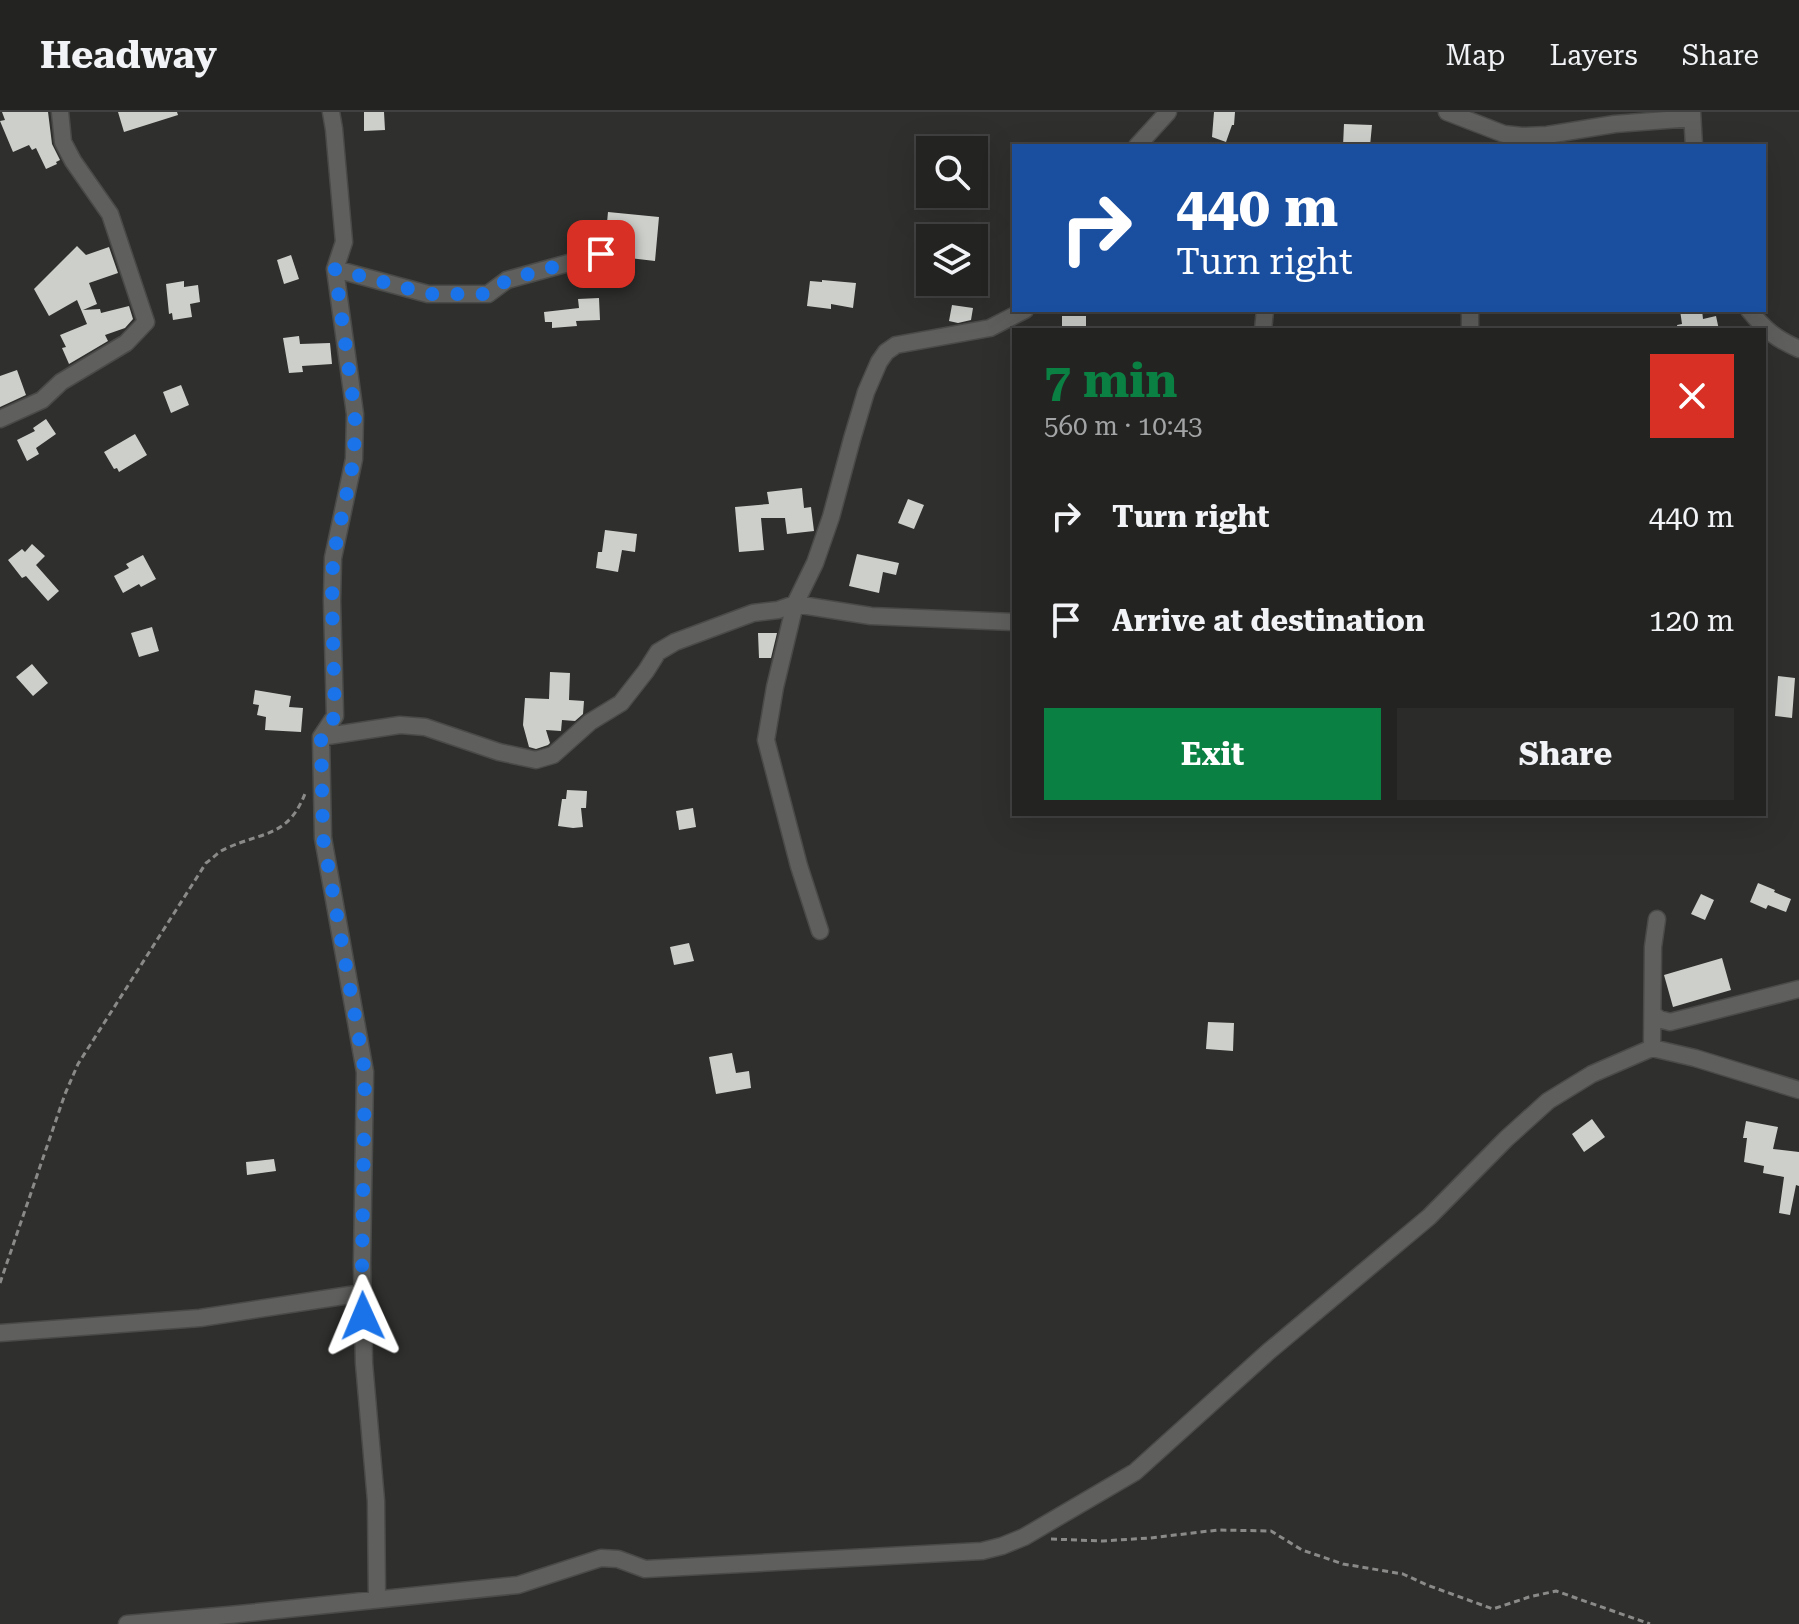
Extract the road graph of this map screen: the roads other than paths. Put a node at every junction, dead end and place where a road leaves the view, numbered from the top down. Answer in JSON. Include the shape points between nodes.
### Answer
{"nodes":[{"id":1,"x":60,"y":112,"type":"edge"},
{"id":2,"x":331,"y":112,"type":"edge"},
{"id":3,"x":1168,"y":112,"type":"edge"},
{"id":4,"x":1447,"y":112,"type":"edge"},
{"id":5,"x":1692,"y":115,"type":"edge"},
{"id":6,"x":1503,"y":140,"type":"edge"},
{"id":7,"x":1139,"y":144,"type":"edge"},
{"id":8,"x":1694,"y":144,"type":"edge"},
{"id":9,"x":601,"y":254,"type":"dead end"},
{"id":10,"x":335,"y":269,"type":"junction"},
{"id":11,"x":1021,"y":312,"type":"edge"},
{"id":12,"x":1751,"y":312,"type":"edge"},
{"id":13,"x":1762,"y":328,"type":"edge"},
{"id":14,"x":1770,"y":343,"type":"edge"},
{"id":15,"x":1799,"y":349,"type":"edge"},
{"id":16,"x":0,"y":419,"type":"edge"},
{"id":17,"x":795,"y":604,"type":"junction"},
{"id":18,"x":1012,"y":622,"type":"edge"},
{"id":19,"x":321,"y":737,"type":"junction"},
{"id":20,"x":1657,"y":919,"type":"dead end"},
{"id":21,"x":820,"y":931,"type":"dead end"},
{"id":22,"x":1799,"y":989,"type":"edge"},
{"id":23,"x":1653,"y":1014,"type":"junction"},
{"id":24,"x":1652,"y":1048,"type":"junction"},
{"id":25,"x":1799,"y":1090,"type":"edge"},
{"id":26,"x":363,"y":1293,"type":"junction"},
{"id":27,"x":0,"y":1333,"type":"edge"},
{"id":28,"x":377,"y":1599,"type":"junction"},
{"id":29,"x":127,"y":1624,"type":"edge"}],
"edges":[{"from":1,"to":16,"type":"street","via":[[63,142],[110,214],[146,322],[126,343],[61,382],[42,400]]},
{"from":2,"to":10,"type":"street","via":[[344,242]]},
{"from":3,"to":7,"type":"street"},
{"from":4,"to":6,"type":"street"},
{"from":5,"to":6,"type":"street"},
{"from":5,"to":8,"type":"street"},
{"from":9,"to":10,"type":"street","via":[[507,280],[488,294],[428,294]]},
{"from":10,"to":19,"type":"street","via":[[355,414],[354,459],[333,558],[335,716]]},
{"from":11,"to":17,"type":"street","via":[[990,328],[896,345],[886,352],[866,392],[831,517]]},
{"from":12,"to":13,"type":"street"},
{"from":14,"to":15,"type":"street"},
{"from":17,"to":18,"type":"street","via":[[871,616]]},
{"from":17,"to":19,"type":"street","via":[[753,613],[658,652],[621,703],[553,755],[536,760],[425,727],[400,725]]},
{"from":17,"to":21,"type":"street","via":[[766,740]]},
{"from":19,"to":26,"type":"street","via":[[323,838],[365,1072]]},
{"from":20,"to":23,"type":"street"},
{"from":22,"to":23,"type":"street","via":[[1670,1022]]},
{"from":23,"to":24,"type":"street"},
{"from":24,"to":25,"type":"street"},
{"from":24,"to":28,"type":"street","via":[[1592,1074],[1548,1101],[1429,1217],[1135,1472],[1024,1537],[982,1551],[645,1569],[601,1558],[518,1585]]},
{"from":26,"to":27,"type":"street","via":[[200,1318]]},
{"from":26,"to":28,"type":"street"},
{"from":28,"to":29,"type":"street"}]}
